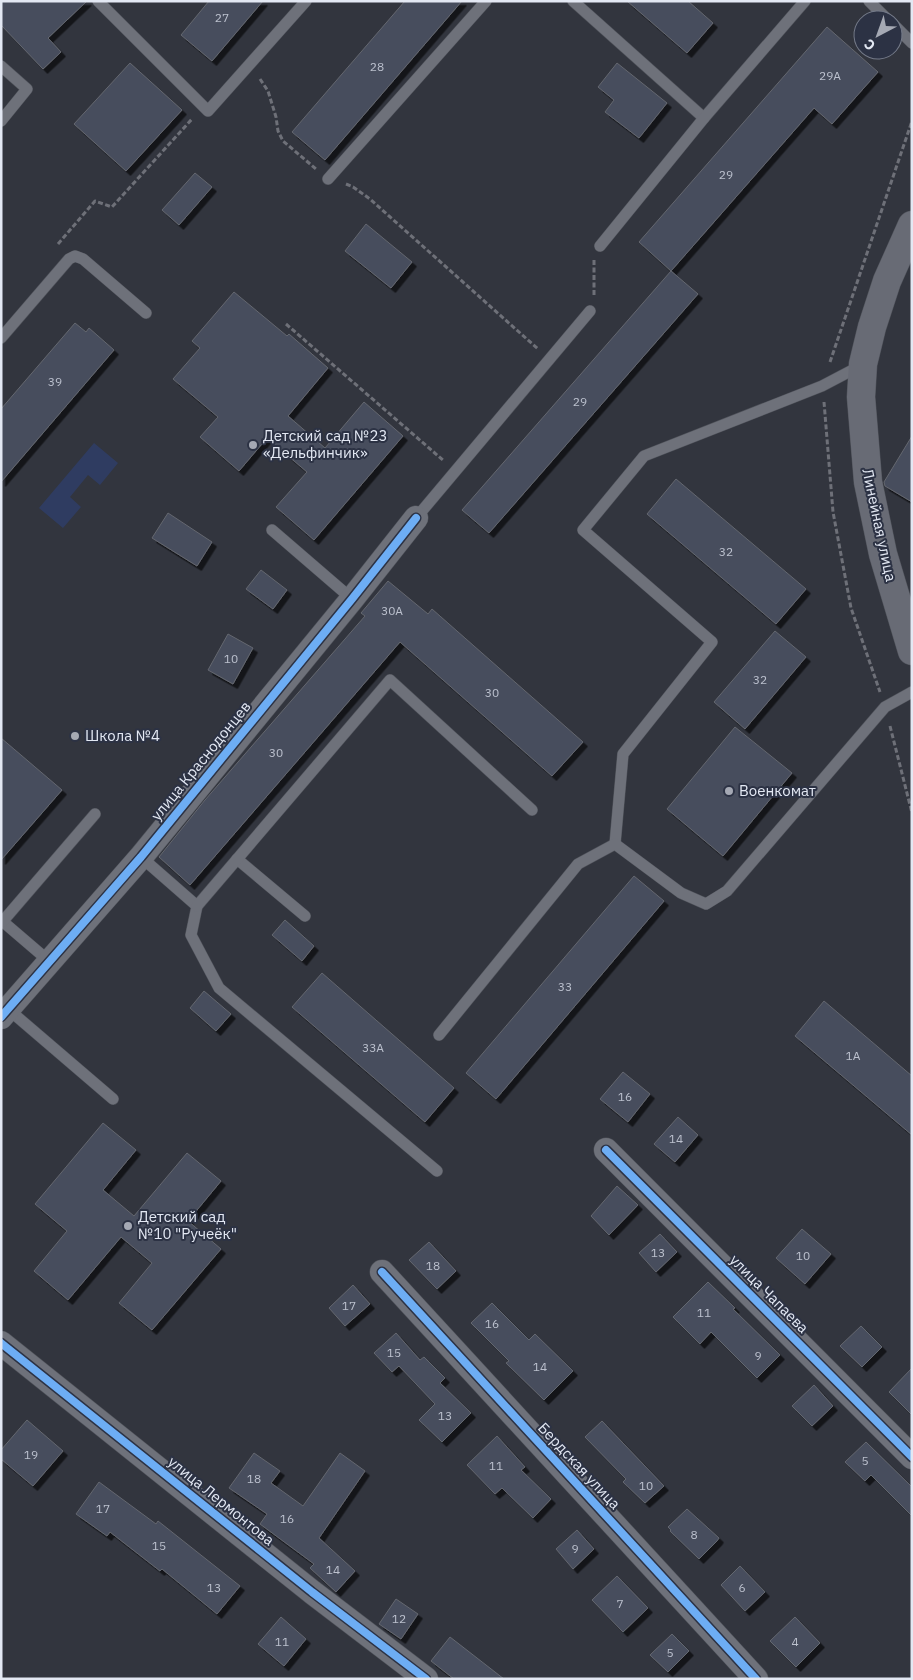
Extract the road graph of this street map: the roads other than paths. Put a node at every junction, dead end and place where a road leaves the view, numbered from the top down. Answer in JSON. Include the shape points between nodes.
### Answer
{"nodes":[{"id":1,"x":98,"y":1,"type":"edge"},
{"id":2,"x":306,"y":1,"type":"edge"},
{"id":3,"x":486,"y":1,"type":"edge"},
{"id":4,"x":573,"y":1,"type":"edge"},
{"id":5,"x":805,"y":1,"type":"edge"},
{"id":6,"x":903,"y":34,"type":"edge"},
{"id":7,"x":912,"y":43,"type":"edge"},
{"id":8,"x":1,"y":66,"type":"edge"},
{"id":9,"x":704,"y":118,"type":"junction"},
{"id":10,"x":1,"y":121,"type":"edge"},
{"id":11,"x":328,"y":178,"type":"road end"},
{"id":12,"x":912,"y":225,"type":"edge"},
{"id":13,"x":600,"y":246,"type":"road end"},
{"id":14,"x":590,"y":311,"type":"road end"},
{"id":15,"x":146,"y":313,"type":"dead end"},
{"id":16,"x":1,"y":338,"type":"edge"},
{"id":17,"x":863,"y":364,"type":"junction"},
{"id":18,"x":416,"y":518,"type":"joint"},
{"id":19,"x":272,"y":530,"type":"dead end"},
{"id":20,"x":352,"y":599,"type":"junction"},
{"id":21,"x":912,"y":651,"type":"edge"},
{"id":22,"x":912,"y":692,"type":"edge"},
{"id":23,"x":532,"y":810,"type":"dead end"},
{"id":24,"x":95,"y":814,"type":"dead end"},
{"id":25,"x":615,"y":844,"type":"junction"},
{"id":26,"x":141,"y":857,"type":"junction"},
{"id":27,"x":237,"y":859,"type":"junction"},
{"id":28,"x":197,"y":906,"type":"junction"},
{"id":29,"x":305,"y":916,"type":"dead end"},
{"id":30,"x":2,"y":921,"type":"edge"},
{"id":31,"x":50,"y":962,"type":"junction"},
{"id":32,"x":4,"y":1013,"type":"edge"},
{"id":33,"x":438,"y":1035,"type":"dead end"},
{"id":34,"x":113,"y":1099,"type":"dead end"},
{"id":35,"x":606,"y":1150,"type":"dead end"},
{"id":36,"x":437,"y":1171,"type":"dead end"},
{"id":37,"x":382,"y":1272,"type":"dead end"},
{"id":38,"x":1,"y":1343,"type":"edge"},
{"id":39,"x":912,"y":1457,"type":"edge"},
{"id":40,"x":426,"y":1679,"type":"edge"},
{"id":41,"x":756,"y":1679,"type":"edge"}],
"edges":[{"from":1,"to":2,"type":"lane","via":[[208,111]]},
{"from":3,"to":11,"type":"lane"},
{"from":4,"to":9,"type":"lane"},
{"from":5,"to":9,"type":"lane"},
{"from":6,"to":7,"type":"lane"},
{"from":8,"to":10,"type":"lane","via":[[27,89]]},
{"from":9,"to":13,"type":"lane"},
{"from":12,"to":17,"type":"main road","name":"Линейная улица","via":[[887,281]]},
{"from":14,"to":18,"type":"lane"},
{"from":15,"to":16,"type":"lane","via":[[75,256]]},
{"from":17,"to":21,"type":"main road","name":"Линейная улица","via":[[861,397],[868,482],[883,554],[898,590]]},
{"from":17,"to":25,"type":"lane","via":[[822,386],[644,456],[583,530],[712,642],[623,754]]},
{"from":18,"to":20,"type":"street","name":"улица Краснодонцев"},
{"from":19,"to":20,"type":"lane"},
{"from":20,"to":26,"type":"street","name":"улица Краснодонцев"},
{"from":22,"to":25,"type":"lane","via":[[885,707],[727,891],[706,904],[681,893]]},
{"from":23,"to":27,"type":"lane","via":[[390,680]]},
{"from":24,"to":30,"type":"lane"},
{"from":25,"to":33,"type":"lane","via":[[578,864]]},
{"from":26,"to":28,"type":"lane"},
{"from":26,"to":31,"type":"street","name":"улица Краснодонцев"},
{"from":27,"to":28,"type":"lane"},
{"from":27,"to":29,"type":"lane"},
{"from":28,"to":36,"type":"lane","via":[[191,935],[219,988]]},
{"from":30,"to":31,"type":"lane"},
{"from":31,"to":32,"type":"street","name":"улица Краснодонцев"},
{"from":32,"to":34,"type":"lane"},
{"from":35,"to":39,"type":"street","name":"улица Чапаева"},
{"from":37,"to":41,"type":"street","name":"Бердская улица"},
{"from":38,"to":40,"type":"street","name":"улица Лермонтова"}]}
